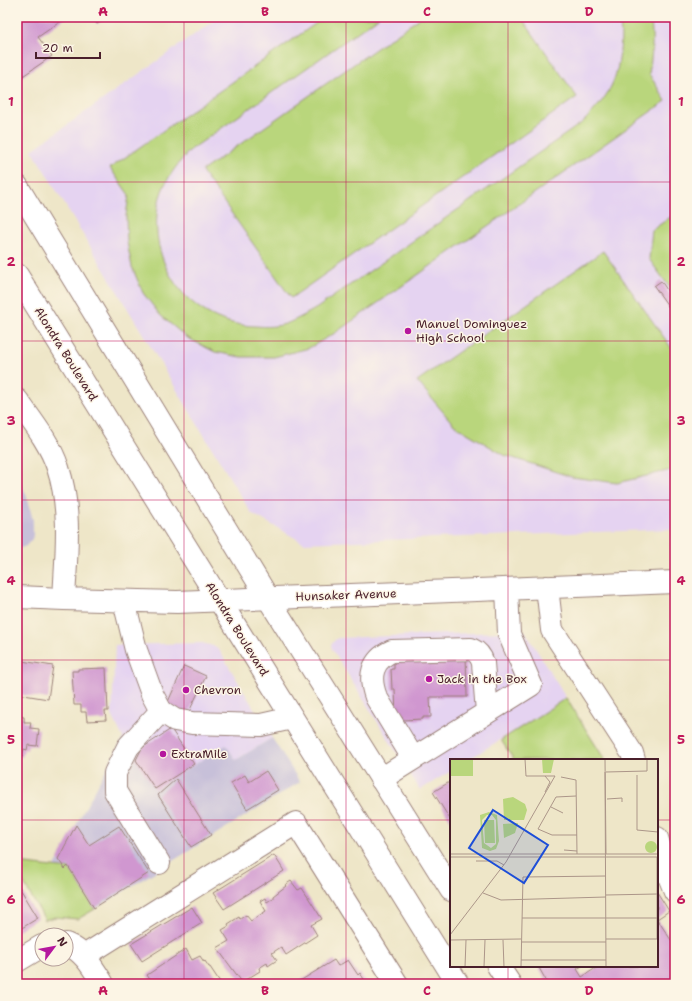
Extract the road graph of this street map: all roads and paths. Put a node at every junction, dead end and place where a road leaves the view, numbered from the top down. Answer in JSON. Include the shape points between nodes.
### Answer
{"nodes":[{"id":1,"x":17,"y":186,"type":"edge"},
{"id":2,"x":17,"y":275,"type":"edge"},
{"id":3,"x":17,"y":400,"type":"edge"},
{"id":4,"x":675,"y":582,"type":"edge"},
{"id":5,"x":547,"y":587,"type":"junction"},
{"id":6,"x":507,"y":589,"type":"junction"},
{"id":7,"x":17,"y":597,"type":"edge"},
{"id":8,"x":268,"y":598,"type":"junction"},
{"id":9,"x":64,"y":599,"type":"junction"},
{"id":10,"x":220,"y":600,"type":"junction"},
{"id":11,"x":124,"y":601,"type":"junction"},
{"id":12,"x":161,"y":711,"type":"junction"},
{"id":13,"x":487,"y":712,"type":"junction"},
{"id":14,"x":292,"y":718,"type":"junction"},
{"id":15,"x":413,"y":758,"type":"junction"},
{"id":16,"x":634,"y":759,"type":"edge"},
{"id":17,"x":381,"y":779,"type":"junction"},
{"id":18,"x":658,"y":843,"type":"edge"},
{"id":19,"x":159,"y":863,"type":"dead end"},
{"id":20,"x":450,"y":888,"type":"edge"},
{"id":21,"x":675,"y":891,"type":"edge"},
{"id":22,"x":74,"y":948,"type":"edge"},
{"id":23,"x":34,"y":951,"type":"edge"},
{"id":24,"x":84,"y":956,"type":"junction"},
{"id":25,"x":17,"y":961,"type":"edge"},
{"id":26,"x":450,"y":965,"type":"edge"},
{"id":27,"x":499,"y":967,"type":"edge"},
{"id":28,"x":103,"y":984,"type":"edge"},
{"id":29,"x":397,"y":984,"type":"edge"},
{"id":30,"x":510,"y":984,"type":"edge"}],
"edges":[{"from":1,"to":8,"type":"main road"},
{"from":2,"to":10,"type":"main road","name":"Alondra Boulevard"},
{"from":3,"to":9,"type":"main road","via":[[45,440],[58,467],[65,496],[67,527]]},
{"from":4,"to":5,"type":"main road","name":"Hunsaker Avenue"},
{"from":5,"to":6,"type":"main road","name":"Hunsaker Avenue"},
{"from":5,"to":16,"type":"main road","via":[[552,630]]},
{"from":6,"to":8,"type":"main road","name":"Hunsaker Avenue"},
{"from":6,"to":13,"type":"main road","via":[[509,634],[530,685]]},
{"from":7,"to":9,"type":"main road","name":"Hunsaker Avenue"},
{"from":8,"to":10,"type":"main road","name":"Hunsaker Avenue"},
{"from":8,"to":17,"type":"main road"},
{"from":9,"to":11,"type":"main road","name":"Hunsaker Avenue"},
{"from":10,"to":11,"type":"main road","name":"Hunsaker Avenue"},
{"from":10,"to":14,"type":"main road","name":"Alondra Boulevard"},
{"from":11,"to":12,"type":"main road","via":[[136,650]]},
{"from":12,"to":14,"type":"main road","via":[[175,720],[192,723],[262,725]]},
{"from":12,"to":19,"type":"main road","via":[[128,748],[115,773],[115,791]]},
{"from":13,"to":15,"type":"main road"},
{"from":13,"to":15,"type":"main road","via":[[483,663],[476,651],[392,651],[386,654],[376,663],[373,670],[373,690]]},
{"from":14,"to":26,"type":"main road","name":"Alondra Boulevard"},
{"from":15,"to":17,"type":"main road"},
{"from":17,"to":20,"type":"main road"},
{"from":18,"to":21,"type":"main road"},
{"from":22,"to":24,"type":"main road"},
{"from":23,"to":25,"type":"main road"},
{"from":24,"to":28,"type":"main road"},
{"from":24,"to":29,"type":"main road","via":[[296,823]]},
{"from":27,"to":30,"type":"main road"}]}
